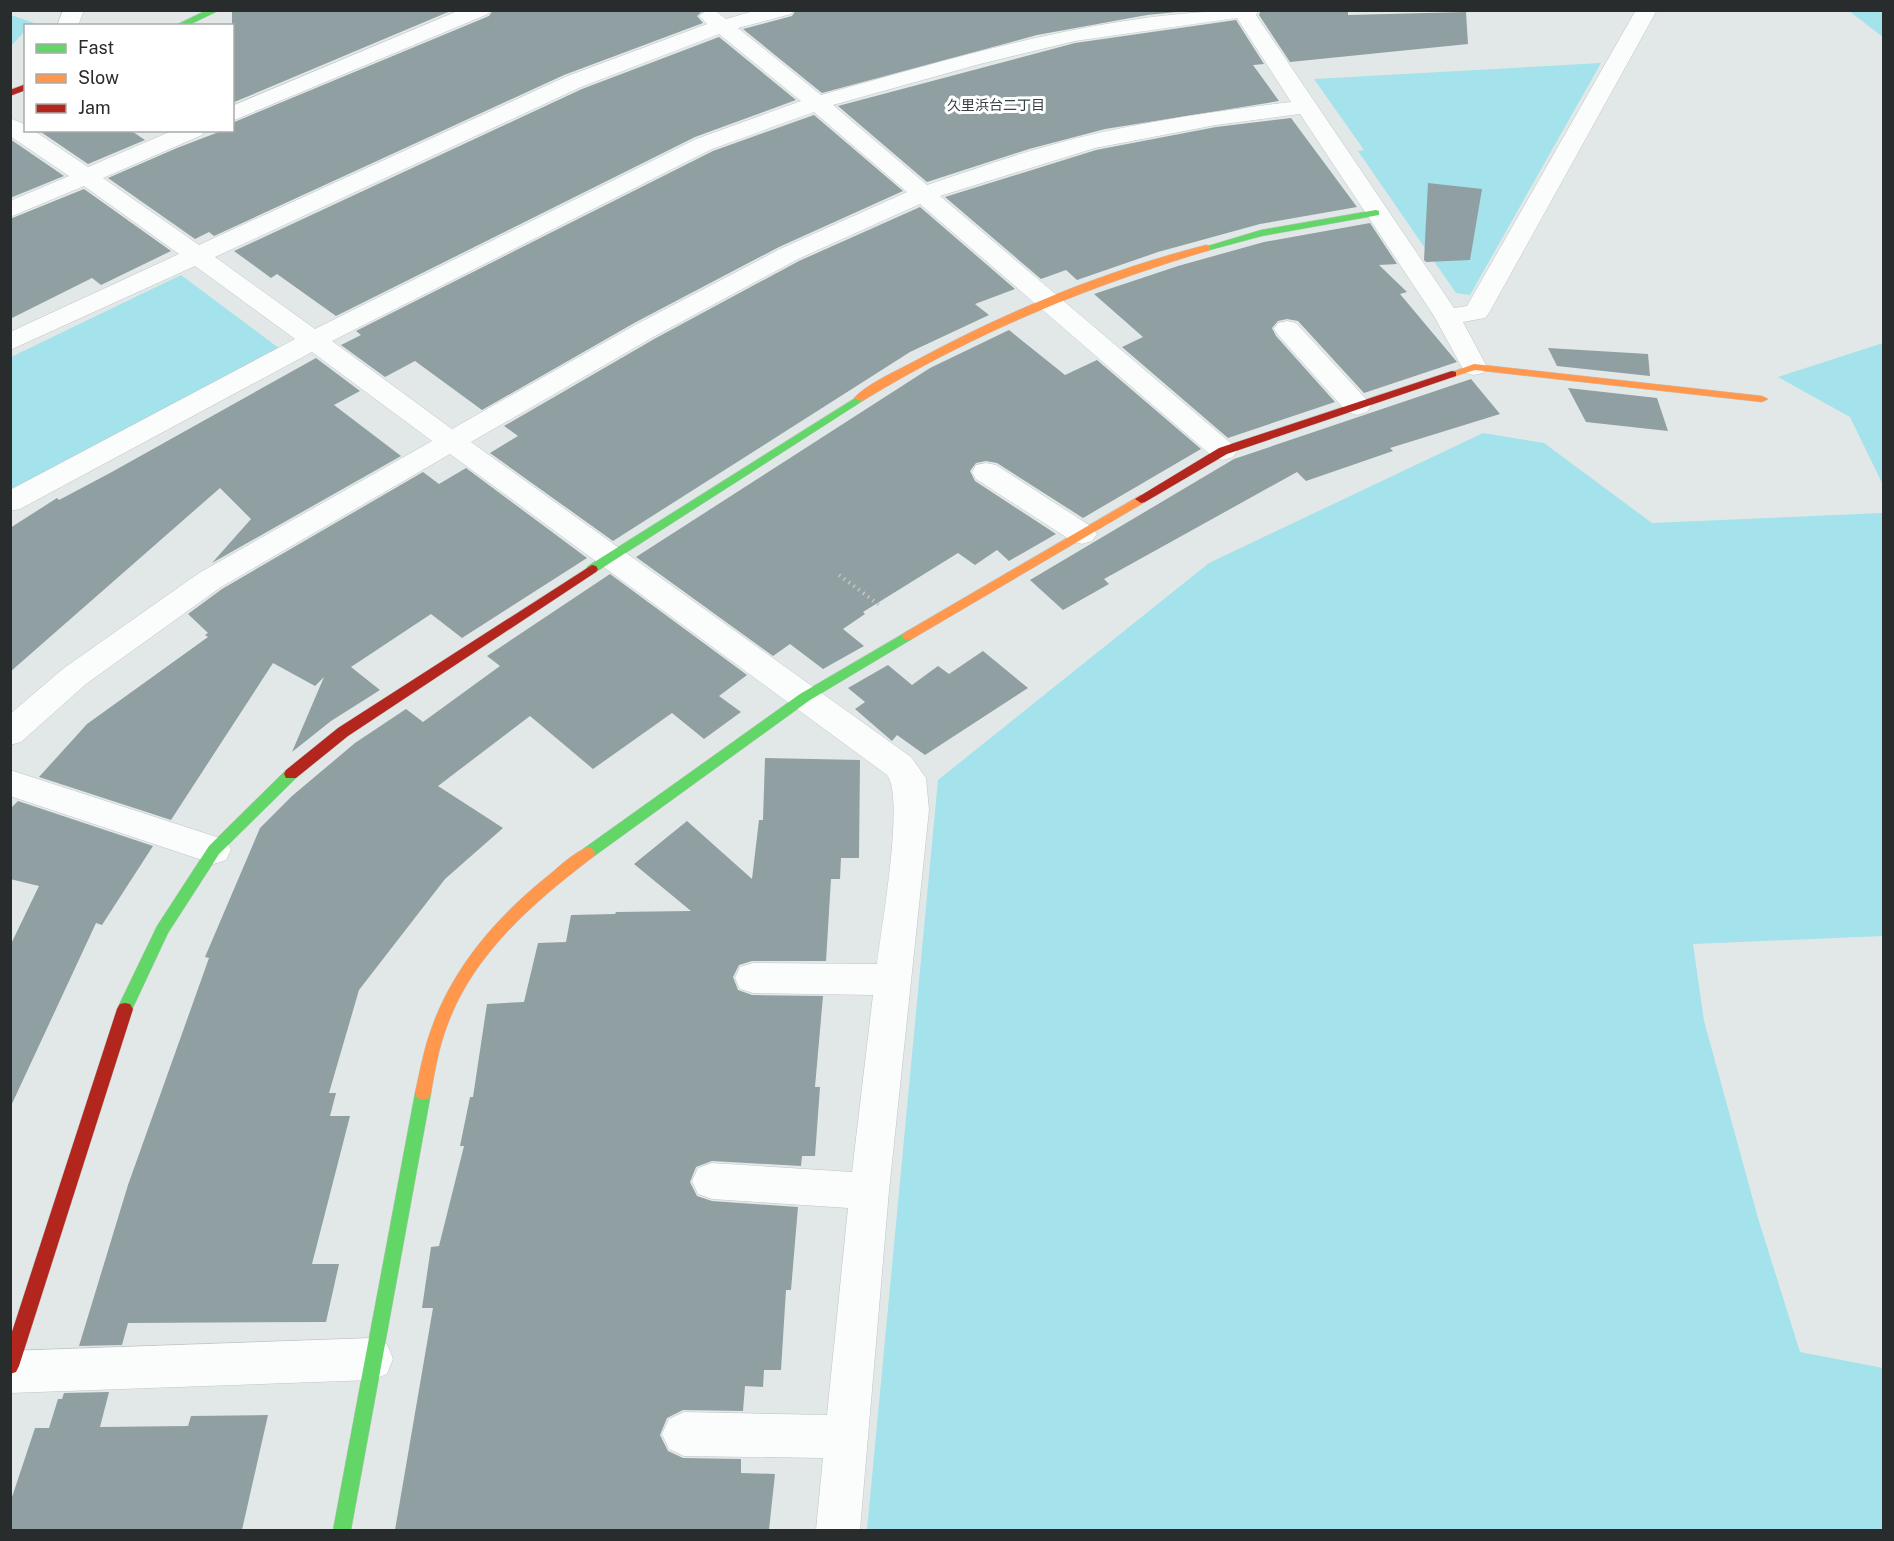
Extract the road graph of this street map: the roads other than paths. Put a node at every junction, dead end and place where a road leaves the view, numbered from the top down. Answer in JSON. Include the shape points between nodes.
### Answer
{"nodes":[{"id":1,"x":74,"y":10,"type":"edge"},
{"id":2,"x":216,"y":10,"type":"edge"},
{"id":3,"x":481,"y":10,"type":"edge"},
{"id":4,"x":704,"y":10,"type":"edge"},
{"id":5,"x":784,"y":10,"type":"edge"},
{"id":6,"x":1249,"y":10,"type":"edge"},
{"id":7,"x":1647,"y":10,"type":"edge"},
{"id":8,"x":1243,"y":11,"type":"edge"},
{"id":9,"x":68,"y":24,"type":"edge"},
{"id":10,"x":183,"y":24,"type":"edge"},
{"id":11,"x":723,"y":26,"type":"junction"},
{"id":12,"x":817,"y":103,"type":"junction"},
{"id":13,"x":1305,"y":107,"type":"junction"},
{"id":14,"x":234,"y":113,"type":"edge"},
{"id":15,"x":10,"y":125,"type":"edge"},
{"id":16,"x":189,"y":132,"type":"edge"},
{"id":17,"x":87,"y":176,"type":"junction"},
{"id":18,"x":923,"y":194,"type":"junction"},
{"id":19,"x":10,"y":210,"type":"edge"},
{"id":20,"x":1376,"y":213,"type":"junction"},
{"id":21,"x":198,"y":254,"type":"junction"},
{"id":22,"x":1047,"y":300,"type":"junction"},
{"id":23,"x":1447,"y":316,"type":"junction"},
{"id":24,"x":1287,"y":329,"type":"dead end"},
{"id":25,"x":312,"y":341,"type":"junction"},
{"id":26,"x":10,"y":342,"type":"edge"},
{"id":27,"x":1474,"y":367,"type":"junction"},
{"id":28,"x":1762,"y":399,"type":"dead end"},
{"id":29,"x":1357,"y":406,"type":"junction"},
{"id":30,"x":452,"y":442,"type":"junction"},
{"id":31,"x":1224,"y":451,"type":"junction"},
{"id":32,"x":986,"y":472,"type":"dead end"},
{"id":33,"x":10,"y":502,"type":"edge"},
{"id":34,"x":1082,"y":534,"type":"junction"},
{"id":35,"x":609,"y":558,"type":"junction"},
{"id":36,"x":806,"y":697,"type":"junction"},
{"id":37,"x":10,"y":733,"type":"edge"},
{"id":38,"x":10,"y":783,"type":"edge"},
{"id":39,"x":214,"y":850,"type":"junction"},
{"id":40,"x":753,"y":978,"type":"dead end"},
{"id":41,"x":894,"y":981,"type":"junction"},
{"id":42,"x":712,"y":1180,"type":"dead end"},
{"id":43,"x":869,"y":1191,"type":"junction"},
{"id":44,"x":372,"y":1359,"type":"junction"},
{"id":45,"x":10,"y":1366,"type":"edge"},
{"id":46,"x":10,"y":1372,"type":"edge"},
{"id":47,"x":684,"y":1434,"type":"dead end"},
{"id":48,"x":847,"y":1437,"type":"junction"},
{"id":49,"x":342,"y":1530,"type":"edge"},
{"id":50,"x":838,"y":1530,"type":"edge"}],
"edges":[{"from":1,"to":9,"type":"street"},
{"from":2,"to":10,"type":"street"},
{"from":3,"to":14,"type":"street"},
{"from":4,"to":11,"type":"street"},
{"from":5,"to":11,"type":"street"},
{"from":6,"to":8,"type":"street"},
{"from":7,"to":23,"type":"street","via":[[1476,313]]},
{"from":8,"to":12,"type":"street","via":[[1075,35],[920,72]]},
{"from":8,"to":13,"type":"street"},
{"from":11,"to":12,"type":"street"},
{"from":11,"to":21,"type":"street","via":[[573,82]]},
{"from":12,"to":18,"type":"street"},
{"from":12,"to":25,"type":"street","via":[[704,144],[655,167]]},
{"from":13,"to":18,"type":"street","via":[[1216,118],[1094,141]]},
{"from":13,"to":20,"type":"street"},
{"from":15,"to":17,"type":"street"},
{"from":16,"to":17,"type":"street"},
{"from":17,"to":19,"type":"street"},
{"from":17,"to":21,"type":"street"},
{"from":18,"to":22,"type":"street"},
{"from":18,"to":30,"type":"street","via":[[711,293]]},
{"from":20,"to":22,"type":"street","via":[[1261,233]]},
{"from":20,"to":23,"type":"street"},
{"from":21,"to":25,"type":"street"},
{"from":21,"to":26,"type":"street"},
{"from":22,"to":31,"type":"street"},
{"from":22,"to":35,"type":"street","via":[[920,360]]},
{"from":23,"to":27,"type":"street"},
{"from":24,"to":29,"type":"street"},
{"from":25,"to":30,"type":"street"},
{"from":25,"to":33,"type":"street"},
{"from":27,"to":28,"type":"street"},
{"from":27,"to":29,"type":"street"},
{"from":29,"to":31,"type":"street"},
{"from":30,"to":35,"type":"street"},
{"from":30,"to":37,"type":"street","via":[[210,580],[75,676]]},
{"from":31,"to":34,"type":"street"},
{"from":32,"to":34,"type":"street"},
{"from":34,"to":36,"type":"street"},
{"from":35,"to":36,"type":"street"},
{"from":35,"to":39,"type":"street","via":[[342,732],[278,785]]},
{"from":36,"to":41,"type":"street","via":[[899,766],[909,778],[912,810]]},
{"from":36,"to":44,"type":"street","via":[[580,859],[525,904],[465,973],[442,1018],[426,1078]]},
{"from":38,"to":39,"type":"street"},
{"from":39,"to":45,"type":"street","via":[[162,930],[125,1009]]},
{"from":40,"to":41,"type":"street"},
{"from":41,"to":43,"type":"street"},
{"from":42,"to":43,"type":"street"},
{"from":43,"to":48,"type":"street"},
{"from":44,"to":46,"type":"street"},
{"from":44,"to":49,"type":"street"},
{"from":47,"to":48,"type":"street"},
{"from":48,"to":50,"type":"street"}]}
